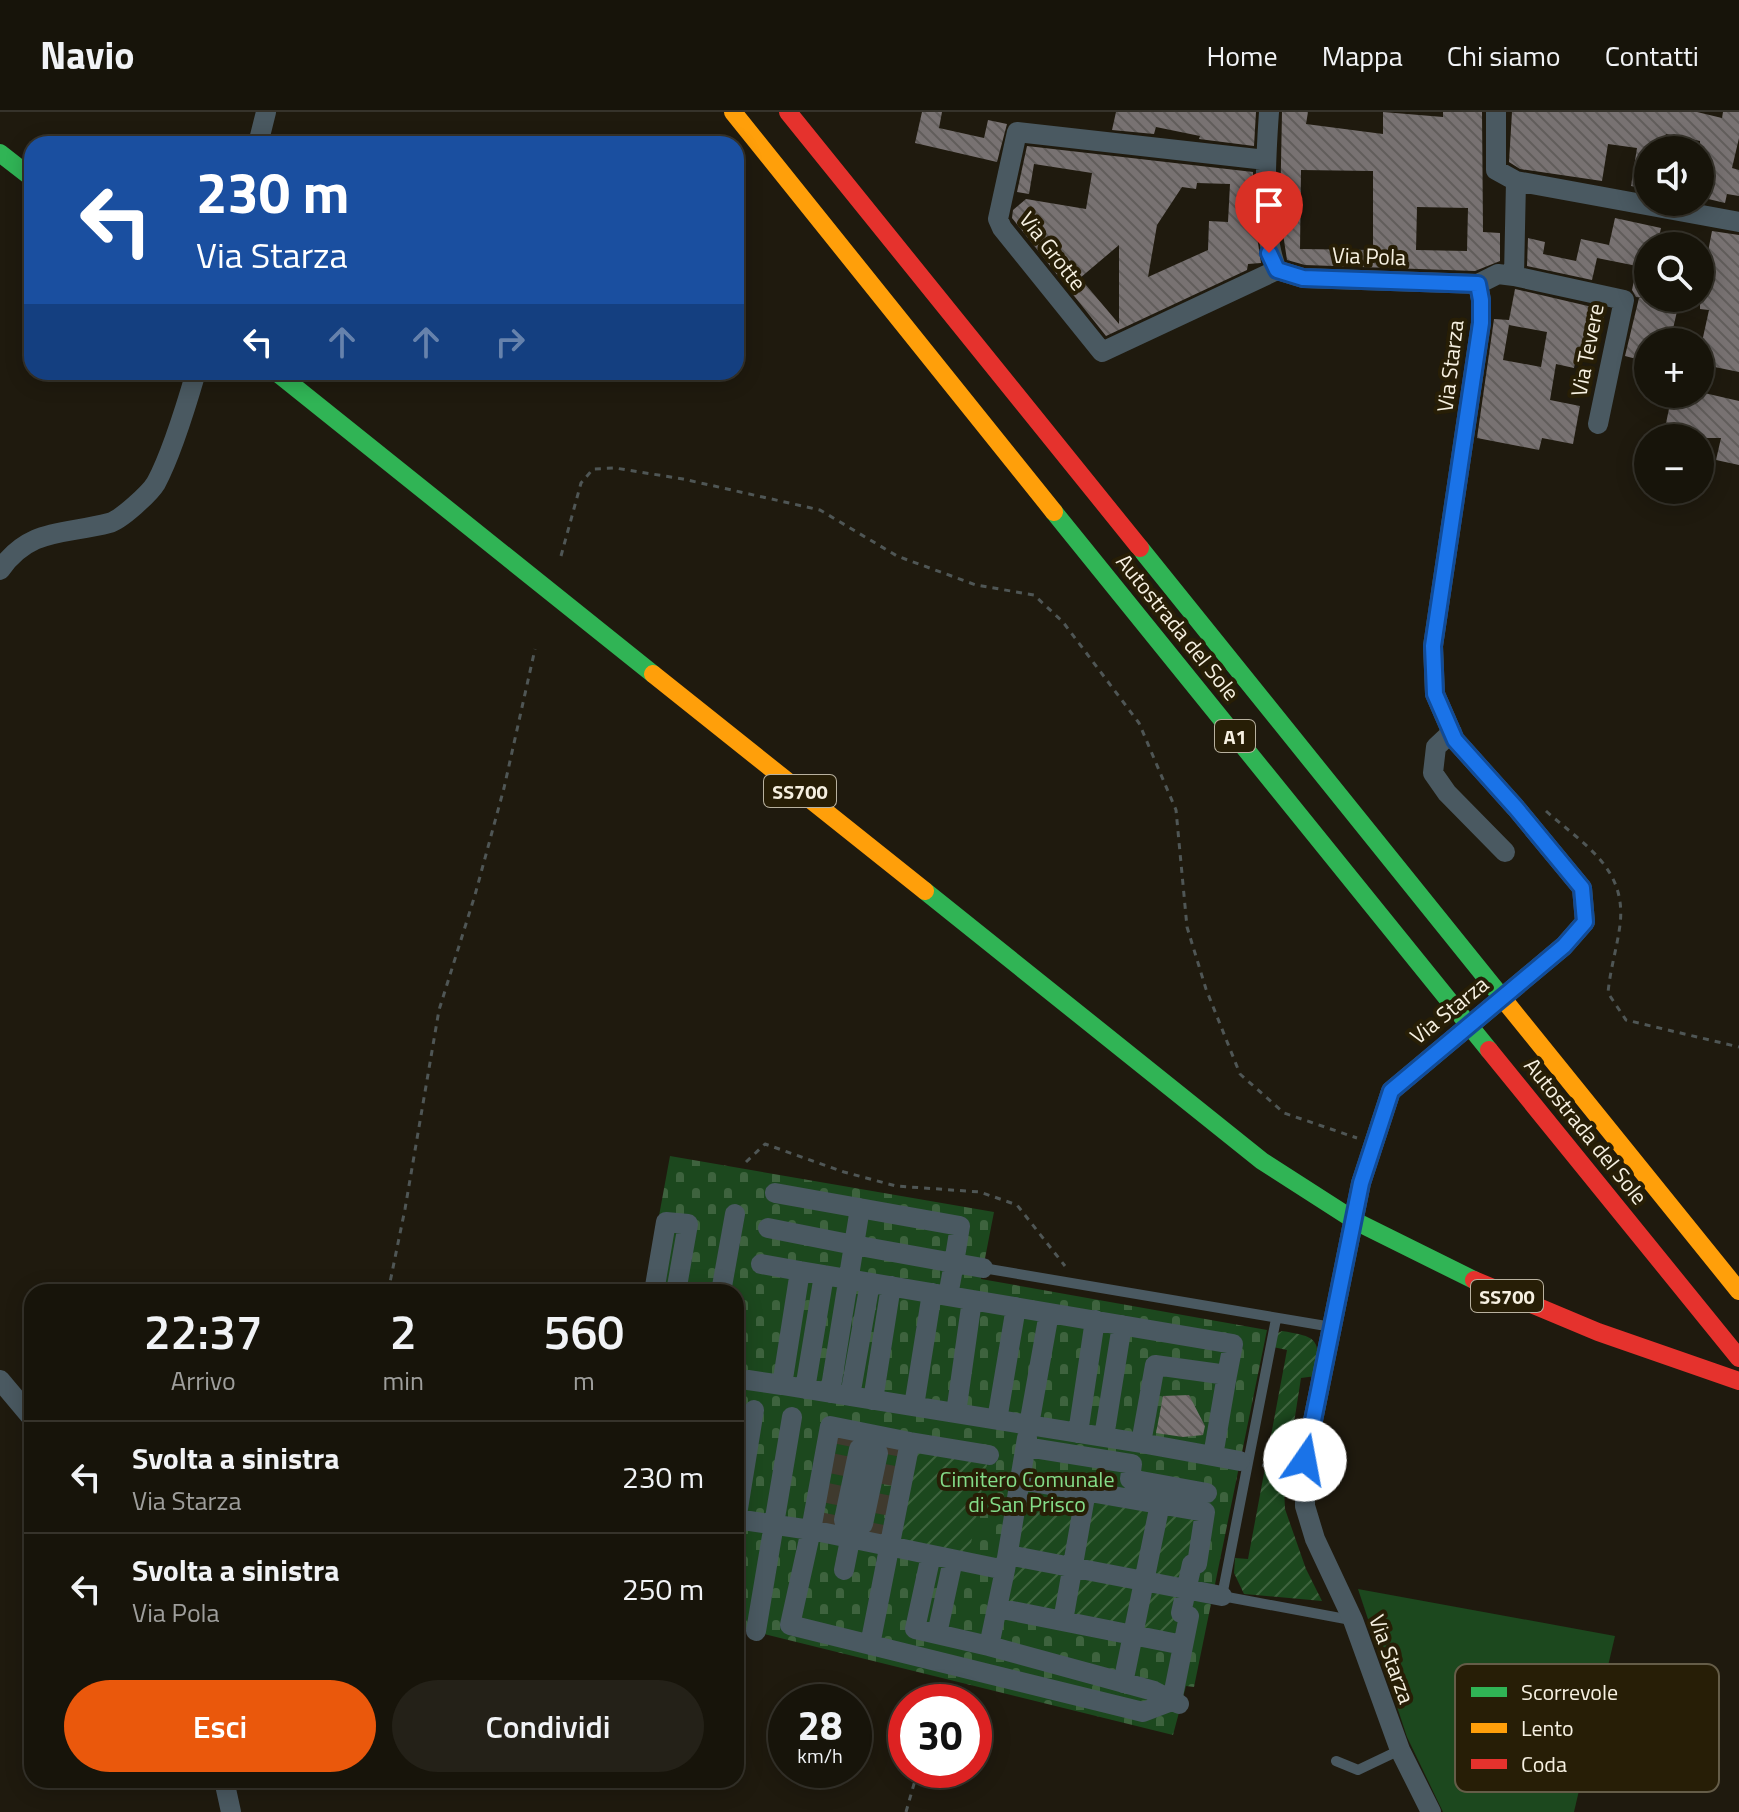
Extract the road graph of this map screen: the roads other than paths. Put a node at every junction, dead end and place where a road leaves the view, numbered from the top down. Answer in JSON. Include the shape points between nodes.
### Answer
{"nodes":[{"id":1,"x":266,"y":112,"type":"edge"},
{"id":2,"x":733,"y":112,"type":"edge"},
{"id":3,"x":788,"y":112,"type":"edge"},
{"id":4,"x":1269,"y":112,"type":"edge"},
{"id":5,"x":1496,"y":112,"type":"edge"},
{"id":6,"x":260,"y":136,"type":"edge"},
{"id":7,"x":0,"y":153,"type":"edge"},
{"id":8,"x":1266,"y":160,"type":"junction"},
{"id":9,"x":24,"y":172,"type":"edge"},
{"id":10,"x":1516,"y":181,"type":"junction"},
{"id":11,"x":1739,"y":222,"type":"edge"},
{"id":12,"x":1277,"y":270,"type":"junction"},
{"id":13,"x":1514,"y":276,"type":"junction"},
{"id":14,"x":1478,"y":284,"type":"junction"},
{"id":15,"x":193,"y":380,"type":"edge"},
{"id":16,"x":286,"y":380,"type":"edge"},
{"id":17,"x":1598,"y":424,"type":"dead end"},
{"id":18,"x":4,"y":558,"type":"edge"},
{"id":19,"x":1452,"y":732,"type":"junction"},
{"id":20,"x":1505,"y":852,"type":"dead end"},
{"id":21,"x":775,"y":1193,"type":"dead end"},
{"id":22,"x":860,"y":1208,"type":"junction"},
{"id":23,"x":735,"y":1214,"type":"dead end"},
{"id":24,"x":768,"y":1228,"type":"dead end"},
{"id":25,"x":854,"y":1245,"type":"junction"},
{"id":26,"x":954,"y":1263,"type":"junction"},
{"id":27,"x":761,"y":1264,"type":"dead end"},
{"id":28,"x":983,"y":1268,"type":"joint"},
{"id":29,"x":800,"y":1271,"type":"junction"},
{"id":30,"x":824,"y":1275,"type":"junction"},
{"id":31,"x":848,"y":1279,"type":"junction"},
{"id":32,"x":870,"y":1283,"type":"junction"},
{"id":33,"x":655,"y":1284,"type":"edge"},
{"id":34,"x":677,"y":1284,"type":"edge"},
{"id":35,"x":722,"y":1284,"type":"edge"},
{"id":36,"x":891,"y":1286,"type":"junction"},
{"id":37,"x":1739,"y":1291,"type":"edge"},
{"id":38,"x":940,"y":1295,"type":"junction"},
{"id":39,"x":972,"y":1300,"type":"junction"},
{"id":40,"x":1016,"y":1307,"type":"junction"},
{"id":41,"x":1049,"y":1313,"type":"junction"},
{"id":42,"x":1276,"y":1319,"type":"junction"},
{"id":43,"x":1095,"y":1320,"type":"junction"},
{"id":44,"x":1122,"y":1325,"type":"junction"},
{"id":45,"x":1333,"y":1327,"type":"junction"},
{"id":46,"x":1161,"y":1331,"type":"junction"},
{"id":47,"x":1739,"y":1358,"type":"edge"},
{"id":48,"x":1155,"y":1365,"type":"junction"},
{"id":49,"x":1227,"y":1375,"type":"junction"},
{"id":50,"x":0,"y":1380,"type":"edge"},
{"id":51,"x":748,"y":1380,"type":"dead end"},
{"id":52,"x":1739,"y":1381,"type":"edge"},
{"id":53,"x":782,"y":1385,"type":"junction"},
{"id":54,"x":805,"y":1389,"type":"junction"},
{"id":55,"x":840,"y":1394,"type":"junction"},
{"id":56,"x":873,"y":1400,"type":"junction"},
{"id":57,"x":914,"y":1406,"type":"junction"},
{"id":58,"x":24,"y":1408,"type":"edge"},
{"id":59,"x":754,"y":1410,"type":"dead end"},
{"id":60,"x":956,"y":1413,"type":"junction"},
{"id":61,"x":792,"y":1417,"type":"dead end"},
{"id":62,"x":997,"y":1420,"type":"junction"},
{"id":63,"x":1078,"y":1433,"type":"junction"},
{"id":64,"x":1028,"y":1437,"type":"junction"},
{"id":65,"x":1104,"y":1437,"type":"junction"},
{"id":66,"x":870,"y":1442,"type":"junction"},
{"id":67,"x":910,"y":1442,"type":"junction"},
{"id":68,"x":1141,"y":1443,"type":"junction"},
{"id":69,"x":989,"y":1455,"type":"dead end"},
{"id":70,"x":1213,"y":1456,"type":"junction"},
{"id":71,"x":1249,"y":1462,"type":"road end"},
{"id":72,"x":744,"y":1471,"type":"edge"},
{"id":73,"x":1021,"y":1480,"type":"junction"},
{"id":74,"x":1086,"y":1491,"type":"junction"},
{"id":75,"x":1207,"y":1493,"type":"dead end"},
{"id":76,"x":1160,"y":1504,"type":"junction"},
{"id":77,"x":744,"y":1521,"type":"edge"},
{"id":78,"x":774,"y":1525,"type":"junction"},
{"id":79,"x":811,"y":1530,"type":"junction"},
{"id":80,"x":852,"y":1530,"type":"junction"},
{"id":81,"x":890,"y":1546,"type":"junction"},
{"id":82,"x":931,"y":1555,"type":"junction"},
{"id":83,"x":953,"y":1560,"type":"junction"},
{"id":84,"x":1007,"y":1563,"type":"junction"},
{"id":85,"x":1072,"y":1568,"type":"junction"},
{"id":86,"x":844,"y":1570,"type":"dead end"},
{"id":87,"x":1145,"y":1582,"type":"junction"},
{"id":88,"x":1186,"y":1589,"type":"junction"},
{"id":89,"x":1222,"y":1596,"type":"junction"},
{"id":90,"x":997,"y":1608,"type":"junction"},
{"id":91,"x":1353,"y":1620,"type":"junction"},
{"id":92,"x":1063,"y":1621,"type":"junction"},
{"id":93,"x":756,"y":1631,"type":"dead end"},
{"id":94,"x":937,"y":1634,"type":"junction"},
{"id":95,"x":1135,"y":1635,"type":"junction"},
{"id":96,"x":870,"y":1645,"type":"junction"},
{"id":97,"x":1183,"y":1645,"type":"junction"},
{"id":98,"x":989,"y":1646,"type":"junction"},
{"id":99,"x":1123,"y":1683,"type":"junction"},
{"id":100,"x":1178,"y":1703,"type":"junction"},
{"id":101,"x":1400,"y":1750,"type":"junction"},
{"id":102,"x":1336,"y":1761,"type":"dead end"},
{"id":103,"x":226,"y":1788,"type":"edge"},
{"id":104,"x":231,"y":1812,"type":"edge"},
{"id":105,"x":1431,"y":1812,"type":"edge"}],
"edges":[{"from":1,"to":6,"type":"street"},
{"from":2,"to":47,"type":"highway","name":"Autostrada del Sole","number":"A1"},
{"from":3,"to":37,"type":"highway","name":"Autostrada del Sole","number":"A1"},
{"from":4,"to":8,"type":"street"},
{"from":5,"to":10,"type":"street","via":[[1496,170]]},
{"from":7,"to":9,"type":"highway"},
{"from":8,"to":12,"type":"street","via":[[1269,253]]},
{"from":8,"to":12,"type":"street","name":"Via Grotte","via":[[1017,132],[998,219],[1102,352]]},
{"from":10,"to":11,"type":"street"},
{"from":10,"to":13,"type":"street"},
{"from":12,"to":14,"type":"street","name":"Via Pola","via":[[1303,278]]},
{"from":13,"to":14,"type":"street","name":"Via Pola","via":[[1498,274]]},
{"from":13,"to":17,"type":"street","name":"Via Tevere","via":[[1624,300]]},
{"from":14,"to":19,"type":"street","name":"Via Starza","via":[[1481,323],[1433,646],[1435,694]]},
{"from":15,"to":18,"type":"street","via":[[155,485],[113,522],[62,530]]},
{"from":16,"to":52,"type":"highway","number":"SS700","via":[[1262,1161],[1370,1230],[1494,1291],[1648,1352]]},
{"from":19,"to":20,"type":"street","via":[[1436,747],[1433,773]]},
{"from":19,"to":45,"type":"street","name":"Via Starza","via":[[1582,888],[1585,922],[1564,946],[1391,1091],[1361,1183]]},
{"from":21,"to":22,"type":"street"},
{"from":22,"to":25,"type":"street"},
{"from":22,"to":26,"type":"street","via":[[960,1226]]},
{"from":23,"to":35,"type":"street"},
{"from":24,"to":25,"type":"street"},
{"from":25,"to":26,"type":"street"},
{"from":25,"to":31,"type":"street"},
{"from":26,"to":28,"type":"street"},
{"from":26,"to":38,"type":"street"},
{"from":27,"to":29,"type":"street"},
{"from":28,"to":42,"type":"lane"},
{"from":29,"to":30,"type":"street"},
{"from":29,"to":53,"type":"street"},
{"from":30,"to":31,"type":"street"},
{"from":30,"to":54,"type":"street"},
{"from":31,"to":32,"type":"street"},
{"from":31,"to":55,"type":"street"},
{"from":32,"to":36,"type":"street"},
{"from":32,"to":55,"type":"street"},
{"from":33,"to":34,"type":"street","via":[[666,1222],[688,1224]]},
{"from":36,"to":38,"type":"street"},
{"from":36,"to":56,"type":"street"},
{"from":38,"to":39,"type":"street"},
{"from":38,"to":57,"type":"street"},
{"from":39,"to":40,"type":"street"},
{"from":39,"to":60,"type":"street"},
{"from":40,"to":41,"type":"street"},
{"from":40,"to":62,"type":"street"},
{"from":41,"to":43,"type":"street"},
{"from":41,"to":64,"type":"street"},
{"from":42,"to":45,"type":"lane"},
{"from":42,"to":89,"type":"lane"},
{"from":43,"to":44,"type":"street"},
{"from":43,"to":63,"type":"street"},
{"from":44,"to":46,"type":"street"},
{"from":44,"to":65,"type":"street"},
{"from":45,"to":91,"type":"street","name":"Via Starza","via":[[1305,1460],[1305,1506]]},
{"from":46,"to":48,"type":"street"},
{"from":46,"to":49,"type":"street","via":[[1233,1344]]},
{"from":48,"to":49,"type":"street"},
{"from":48,"to":68,"type":"street"},
{"from":49,"to":70,"type":"street"},
{"from":50,"to":58,"type":"street"},
{"from":51,"to":53,"type":"street"},
{"from":53,"to":54,"type":"street"},
{"from":54,"to":55,"type":"street"},
{"from":55,"to":56,"type":"street"},
{"from":56,"to":57,"type":"street"},
{"from":57,"to":60,"type":"street"},
{"from":59,"to":72,"type":"street"},
{"from":60,"to":62,"type":"street"},
{"from":61,"to":78,"type":"street"},
{"from":62,"to":64,"type":"street"},
{"from":63,"to":64,"type":"street"},
{"from":63,"to":65,"type":"street"},
{"from":64,"to":73,"type":"street"},
{"from":64,"to":75,"type":"street","via":[[1132,1464],[1130,1479]]},
{"from":65,"to":68,"type":"street"},
{"from":66,"to":67,"type":"street"},
{"from":66,"to":79,"type":"street","via":[[828,1420]]},
{"from":66,"to":80,"type":"street","via":[[859,1449],[844,1520]]},
{"from":67,"to":69,"type":"street"},
{"from":67,"to":81,"type":"street"},
{"from":68,"to":70,"type":"street"},
{"from":70,"to":71,"type":"street"},
{"from":73,"to":74,"type":"street"},
{"from":73,"to":84,"type":"street"},
{"from":74,"to":76,"type":"street"},
{"from":74,"to":85,"type":"street"},
{"from":76,"to":87,"type":"street"},
{"from":76,"to":88,"type":"street","via":[[1205,1512],[1197,1564],[1192,1564]]},
{"from":77,"to":78,"type":"street"},
{"from":78,"to":79,"type":"street"},
{"from":78,"to":93,"type":"street"},
{"from":79,"to":80,"type":"street"},
{"from":79,"to":96,"type":"street","via":[[790,1625]]},
{"from":80,"to":81,"type":"street"},
{"from":80,"to":86,"type":"street"},
{"from":81,"to":82,"type":"street"},
{"from":81,"to":96,"type":"street"},
{"from":82,"to":83,"type":"street"},
{"from":82,"to":94,"type":"street","via":[[915,1629]]},
{"from":83,"to":84,"type":"street"},
{"from":83,"to":94,"type":"street"},
{"from":84,"to":85,"type":"street"},
{"from":84,"to":90,"type":"street"},
{"from":85,"to":87,"type":"street"},
{"from":85,"to":92,"type":"street"},
{"from":87,"to":88,"type":"street"},
{"from":87,"to":95,"type":"street"},
{"from":88,"to":89,"type":"street"},
{"from":88,"to":97,"type":"street","via":[[1181,1613],[1189,1616]]},
{"from":89,"to":91,"type":"lane"},
{"from":90,"to":92,"type":"street"},
{"from":90,"to":98,"type":"street"},
{"from":91,"to":101,"type":"street","name":"Via Starza"},
{"from":92,"to":95,"type":"street"},
{"from":94,"to":98,"type":"street"},
{"from":95,"to":97,"type":"street"},
{"from":95,"to":99,"type":"street"},
{"from":96,"to":100,"type":"street","via":[[1143,1712]]},
{"from":97,"to":100,"type":"street"},
{"from":98,"to":99,"type":"street"},
{"from":99,"to":100,"type":"street"},
{"from":101,"to":102,"type":"lane","via":[[1358,1770]]},
{"from":101,"to":105,"type":"street","name":"Via Starza"},
{"from":103,"to":104,"type":"street"}]}
